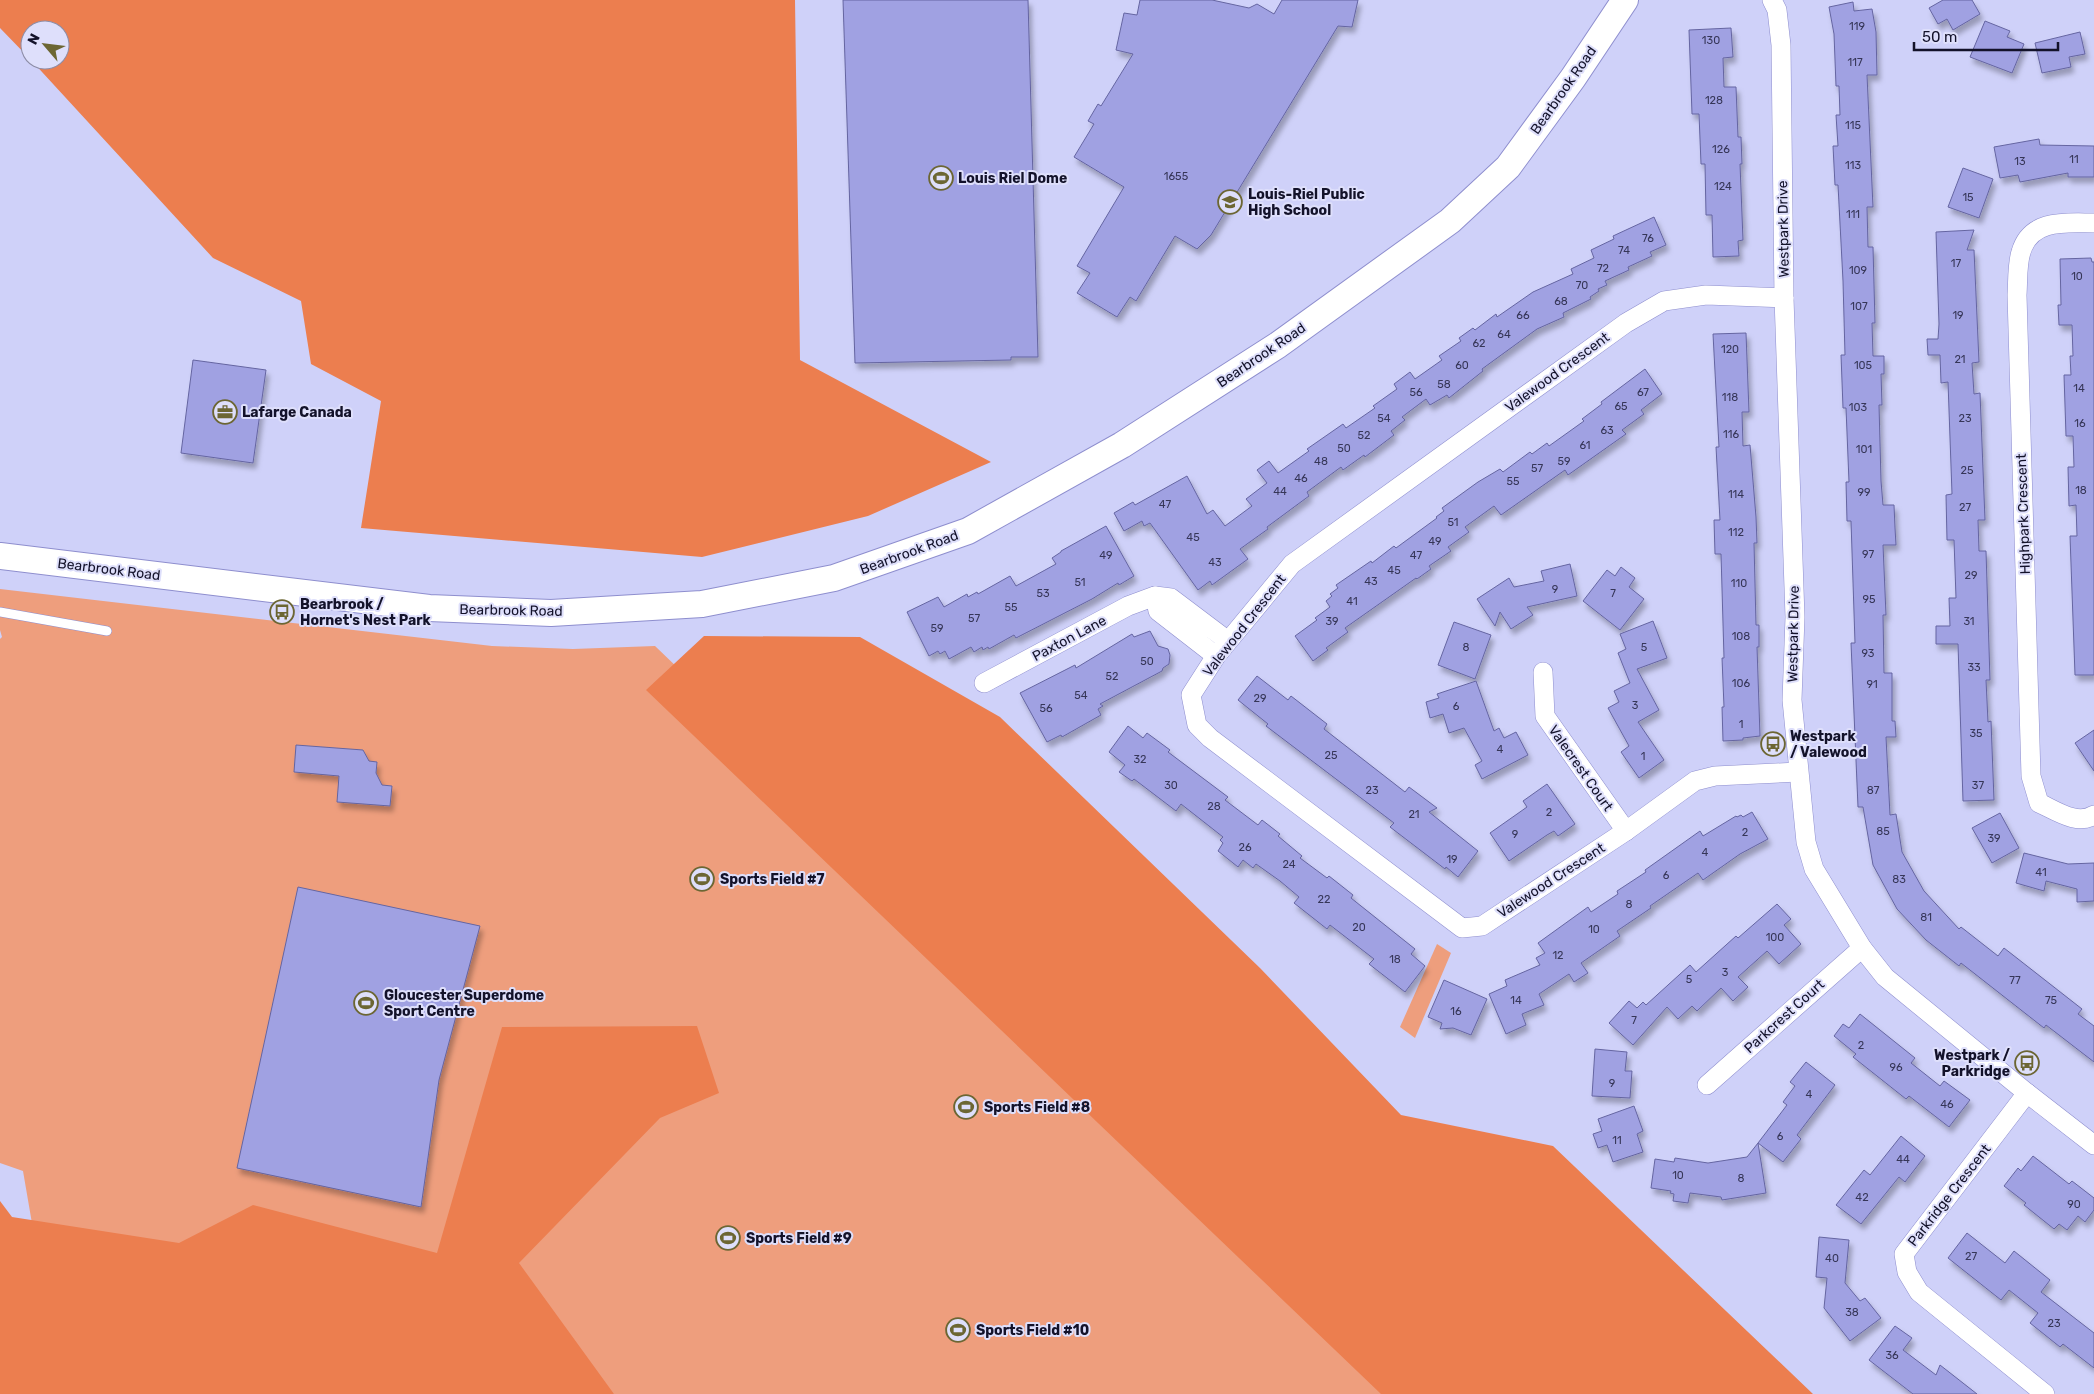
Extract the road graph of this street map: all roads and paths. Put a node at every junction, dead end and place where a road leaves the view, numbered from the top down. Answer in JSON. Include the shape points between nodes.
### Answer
{"nodes":[{"id":1,"x":1625,"y":0,"type":"edge"},
{"id":2,"x":1772,"y":0,"type":"edge"},
{"id":3,"x":2094,"y":223,"type":"edge"},
{"id":4,"x":1784,"y":298,"type":"junction"},
{"id":5,"x":0,"y":556,"type":"edge"},
{"id":6,"x":1155,"y":596,"type":"junction"},
{"id":7,"x":0,"y":612,"type":"edge"},
{"id":8,"x":107,"y":631,"type":"dead end"},
{"id":9,"x":1228,"y":641,"type":"junction"},
{"id":10,"x":1216,"y":656,"type":"junction"},
{"id":11,"x":1543,"y":672,"type":"dead end"},
{"id":12,"x":984,"y":684,"type":"dead end"},
{"id":13,"x":1798,"y":772,"type":"junction"},
{"id":14,"x":2094,"y":815,"type":"edge"},
{"id":15,"x":1626,"y":831,"type":"junction"},
{"id":16,"x":1862,"y":948,"type":"junction"},
{"id":17,"x":1707,"y":1086,"type":"dead end"},
{"id":18,"x":2027,"y":1093,"type":"junction"},
{"id":19,"x":2094,"y":1145,"type":"edge"},
{"id":20,"x":2045,"y":1394,"type":"edge"}],
"edges":[{"from":1,"to":5,"type":"street","name":"Bearbrook Road","via":[[1508,166],[1450,221],[1278,344],[1122,445],[968,531],[834,578],[702,604],[551,613],[429,608]]},
{"from":2,"to":4,"type":"street","name":"Westpark Drive","via":[[1777,10],[1781,45]]},
{"from":3,"to":14,"type":"street","name":"Highpark Crescent","via":[[2053,223],[2032,233],[2021,251],[2017,295],[2031,776],[2039,803],[2076,820]]},
{"from":4,"to":9,"type":"street","name":"Valewood Crescent","via":[[1706,295],[1664,301],[1626,322],[1292,564]]},
{"from":4,"to":13,"type":"street","name":"Westpark Drive","via":[[1795,617],[1792,700]]},
{"from":6,"to":9,"type":"street","via":[[1171,598]]},
{"from":6,"to":10,"type":"street","via":[[1158,611]]},
{"from":6,"to":12,"type":"street","name":"Paxton Lane","via":[[1128,606]]},
{"from":7,"to":8,"type":"lane"},
{"from":9,"to":10,"type":"street","name":"Valewood Crescent"},
{"from":10,"to":15,"type":"street","name":"Valewood Crescent","via":[[1191,695],[1198,725],[1210,738],[1462,928],[1482,926]]},
{"from":11,"to":15,"type":"street","name":"Valecrest Court","via":[[1545,716]]},
{"from":13,"to":15,"type":"street","name":"Valewood Crescent","via":[[1715,776],[1695,781]]},
{"from":13,"to":16,"type":"street","name":"Westpark Drive","via":[[1806,842],[1814,869]]},
{"from":16,"to":17,"type":"street","name":"Parkcrest Court"},
{"from":16,"to":18,"type":"street","name":"Westpark Drive","via":[[1885,977]]},
{"from":18,"to":19,"type":"street","name":"Westpark Drive"},
{"from":18,"to":20,"type":"street","name":"Parkridge Crescent","via":[[1904,1254],[1907,1272],[1919,1292]]}]}
